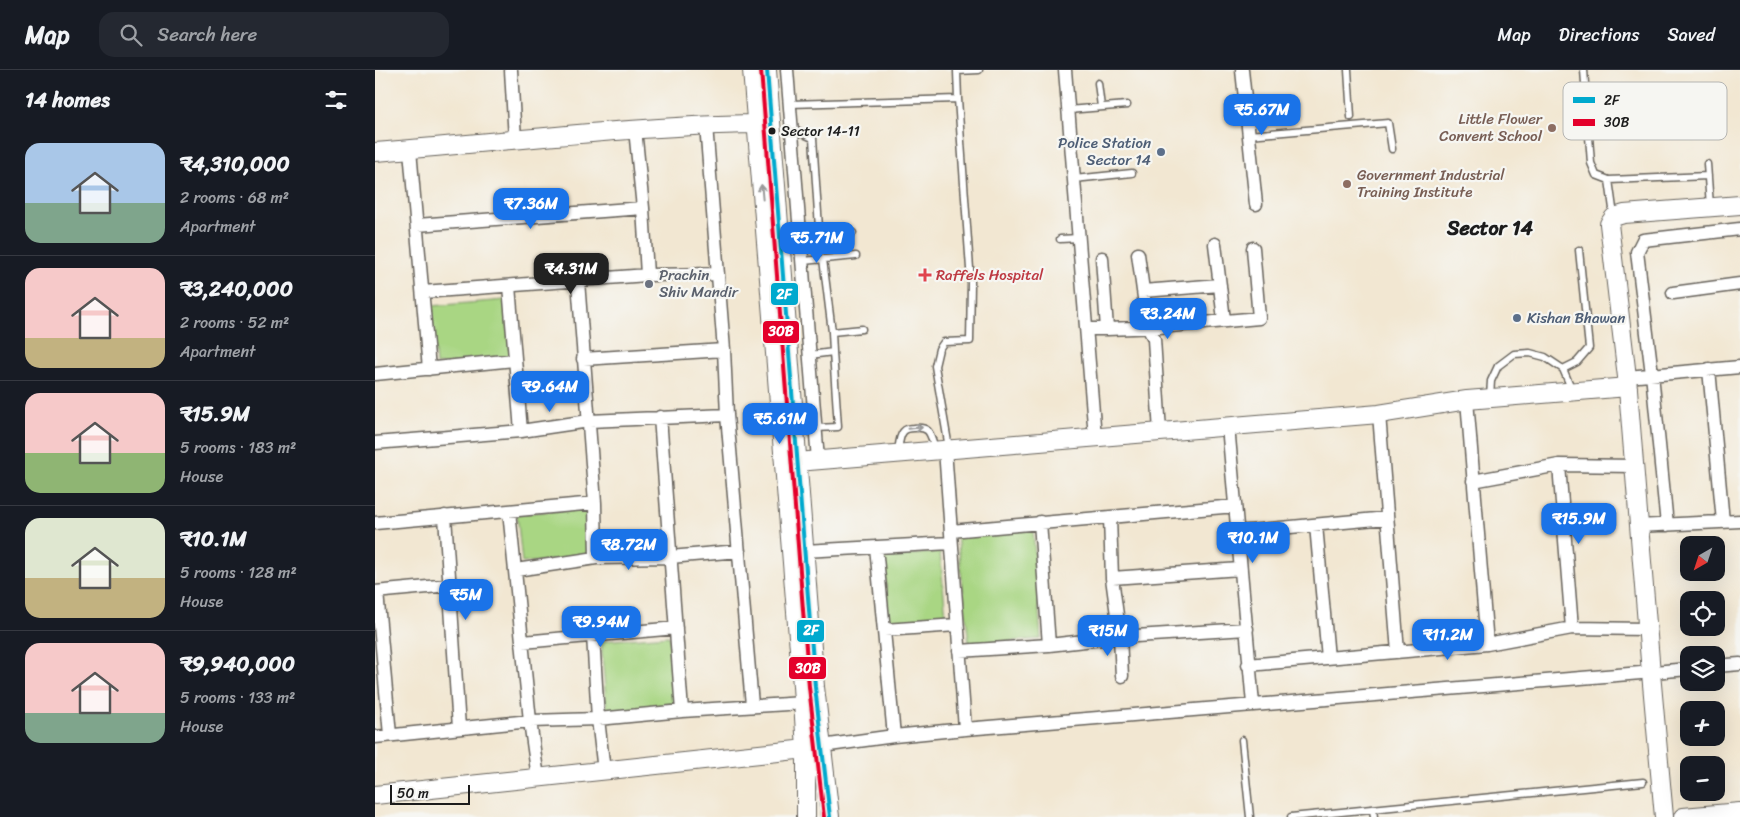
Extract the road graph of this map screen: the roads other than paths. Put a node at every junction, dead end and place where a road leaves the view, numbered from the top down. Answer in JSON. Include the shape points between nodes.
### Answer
{"nodes":[{"id":1,"x":511,"y":70,"type":"edge"},
{"id":2,"x":752,"y":70,"type":"edge"},
{"id":3,"x":767,"y":70,"type":"edge"},
{"id":4,"x":787,"y":70,"type":"edge"},
{"id":5,"x":979,"y":70,"type":"edge"},
{"id":6,"x":1065,"y":70,"type":"edge"},
{"id":7,"x":1242,"y":70,"type":"edge"},
{"id":8,"x":1348,"y":70,"type":"edge"},
{"id":9,"x":1098,"y":83,"type":"dead end"},
{"id":10,"x":958,"y":99,"type":"junction"},
{"id":11,"x":790,"y":104,"type":"junction"},
{"id":12,"x":1127,"y":105,"type":"dead end"},
{"id":13,"x":1101,"y":107,"type":"junction"},
{"id":14,"x":1068,"y":110,"type":"junction"},
{"id":15,"x":1351,"y":117,"type":"dead end"},
{"id":16,"x":757,"y":124,"type":"junction"},
{"id":17,"x":706,"y":125,"type":"junction"},
{"id":18,"x":792,"y":128,"type":"junction"},
{"id":19,"x":635,"y":129,"type":"junction"},
{"id":20,"x":1248,"y":135,"type":"junction"},
{"id":21,"x":515,"y":140,"type":"junction"},
{"id":22,"x":1589,"y":140,"type":"edge"},
{"id":23,"x":1393,"y":149,"type":"dead end"},
{"id":24,"x":409,"y":150,"type":"junction"},
{"id":25,"x":375,"y":152,"type":"edge"},
{"id":26,"x":1707,"y":164,"type":"dead end"},
{"id":27,"x":1132,"y":174,"type":"dead end"},
{"id":28,"x":1708,"y":176,"type":"junction"},
{"id":29,"x":1074,"y":179,"type":"junction"},
{"id":30,"x":1609,"y":180,"type":"junction"},
{"id":31,"x":1256,"y":204,"type":"dead end"},
{"id":32,"x":1740,"y":204,"type":"edge"},
{"id":33,"x":1710,"y":207,"type":"junction"},
{"id":34,"x":643,"y":208,"type":"junction"},
{"id":35,"x":1614,"y":217,"type":"junction"},
{"id":36,"x":417,"y":225,"type":"junction"},
{"id":37,"x":819,"y":228,"type":"dead end"},
{"id":38,"x":1740,"y":229,"type":"edge"},
{"id":39,"x":853,"y":233,"type":"dead end"},
{"id":40,"x":1079,"y":238,"type":"junction"},
{"id":41,"x":1060,"y":239,"type":"dead end"},
{"id":42,"x":801,"y":243,"type":"junction"},
{"id":43,"x":1215,"y":244,"type":"dead end"},
{"id":44,"x":1253,"y":248,"type":"dead end"},
{"id":45,"x":1579,"y":250,"type":"dead end"},
{"id":46,"x":1138,"y":254,"type":"dead end"},
{"id":47,"x":856,"y":256,"type":"dead end"},
{"id":48,"x":1102,"y":258,"type":"dead end"},
{"id":49,"x":823,"y":259,"type":"junction"},
{"id":50,"x":803,"y":261,"type":"junction"},
{"id":51,"x":718,"y":274,"type":"junction"},
{"id":52,"x":647,"y":275,"type":"junction"},
{"id":53,"x":578,"y":281,"type":"junction"},
{"id":54,"x":1740,"y":284,"type":"edge"},
{"id":55,"x":1220,"y":285,"type":"junction"},
{"id":56,"x":509,"y":286,"type":"junction"},
{"id":57,"x":1143,"y":290,"type":"junction"},
{"id":58,"x":423,"y":292,"type":"junction"},
{"id":59,"x":1673,"y":294,"type":"dead end"},
{"id":60,"x":1224,"y":320,"type":"junction"},
{"id":61,"x":1148,"y":327,"type":"junction"},
{"id":62,"x":862,"y":329,"type":"dead end"},
{"id":63,"x":1086,"y":329,"type":"junction"},
{"id":64,"x":1107,"y":330,"type":"junction"},
{"id":65,"x":832,"y":332,"type":"junction"},
{"id":66,"x":724,"y":350,"type":"junction"},
{"id":67,"x":833,"y":352,"type":"junction"},
{"id":68,"x":810,"y":355,"type":"junction"},
{"id":69,"x":583,"y":359,"type":"junction"},
{"id":70,"x":514,"y":360,"type":"junction"},
{"id":71,"x":1740,"y":367,"type":"edge"},
{"id":72,"x":429,"y":369,"type":"junction"},
{"id":73,"x":1563,"y":369,"type":"junction"},
{"id":74,"x":1709,"y":369,"type":"junction"},
{"id":75,"x":375,"y":374,"type":"edge"},
{"id":76,"x":1652,"y":374,"type":"junction"},
{"id":77,"x":1627,"y":382,"type":"junction"},
{"id":78,"x":1569,"y":384,"type":"junction"},
{"id":79,"x":1490,"y":390,"type":"junction"},
{"id":80,"x":1467,"y":400,"type":"junction"},
{"id":81,"x":1379,"y":414,"type":"junction"},
{"id":82,"x":727,"y":415,"type":"junction"},
{"id":83,"x":660,"y":417,"type":"junction"},
{"id":84,"x":589,"y":421,"type":"junction"},
{"id":85,"x":1228,"y":426,"type":"junction"},
{"id":86,"x":816,"y":428,"type":"junction"},
{"id":87,"x":521,"y":431,"type":"junction"},
{"id":88,"x":1160,"y":432,"type":"junction"},
{"id":89,"x":1095,"y":437,"type":"junction"},
{"id":90,"x":375,"y":443,"type":"edge"},
{"id":91,"x":943,"y":450,"type":"junction"},
{"id":92,"x":898,"y":453,"type":"junction"},
{"id":93,"x":818,"y":460,"type":"junction"},
{"id":94,"x":797,"y":462,"type":"junction"},
{"id":95,"x":1559,"y":465,"type":"junction"},
{"id":96,"x":1633,"y":466,"type":"junction"},
{"id":97,"x":1473,"y":481,"type":"junction"},
{"id":98,"x":595,"y":503,"type":"junction"},
{"id":99,"x":1235,"y":506,"type":"junction"},
{"id":100,"x":509,"y":510,"type":"junction"},
{"id":101,"x":445,"y":516,"type":"junction"},
{"id":102,"x":1110,"y":517,"type":"junction"},
{"id":103,"x":1387,"y":518,"type":"junction"},
{"id":104,"x":1740,"y":521,"type":"edge"},
{"id":105,"x":375,"y":522,"type":"edge"},
{"id":106,"x":1040,"y":522,"type":"junction"},
{"id":107,"x":1723,"y":522,"type":"junction"},
{"id":108,"x":1316,"y":525,"type":"junction"},
{"id":109,"x":1667,"y":525,"type":"junction"},
{"id":110,"x":1639,"y":526,"type":"junction"},
{"id":111,"x":1237,"y":532,"type":"junction"},
{"id":112,"x":951,"y":537,"type":"junction"},
{"id":113,"x":876,"y":547,"type":"junction"},
{"id":114,"x":739,"y":551,"type":"junction"},
{"id":115,"x":804,"y":551,"type":"junction"},
{"id":116,"x":670,"y":557,"type":"junction"},
{"id":117,"x":596,"y":558,"type":"junction"},
{"id":118,"x":1240,"y":569,"type":"junction"},
{"id":119,"x":516,"y":570,"type":"junction"},
{"id":120,"x":1113,"y":578,"type":"junction"},
{"id":121,"x":449,"y":585,"type":"junction"},
{"id":122,"x":376,"y":592,"type":"edge"},
{"id":123,"x":957,"y":625,"type":"junction"},
{"id":124,"x":676,"y":628,"type":"junction"},
{"id":125,"x":1572,"y":628,"type":"junction"},
{"id":126,"x":1247,"y":629,"type":"junction"},
{"id":127,"x":1647,"y":629,"type":"junction"},
{"id":128,"x":884,"y":630,"type":"junction"},
{"id":129,"x":593,"y":635,"type":"junction"},
{"id":130,"x":1120,"y":637,"type":"junction"},
{"id":131,"x":523,"y":642,"type":"junction"},
{"id":132,"x":1487,"y":644,"type":"junction"},
{"id":133,"x":1049,"y":645,"type":"junction"},
{"id":134,"x":959,"y":651,"type":"junction"},
{"id":135,"x":1397,"y":652,"type":"junction"},
{"id":136,"x":1328,"y":658,"type":"junction"},
{"id":137,"x":1740,"y":664,"type":"edge"},
{"id":138,"x":1248,"y":665,"type":"junction"},
{"id":139,"x":1725,"y":665,"type":"edge"},
{"id":140,"x":1680,"y":670,"type":"edge"},
{"id":141,"x":379,"y":673,"type":"edge"},
{"id":142,"x":1651,"y":673,"type":"junction"},
{"id":143,"x":1122,"y":676,"type":"dead end"},
{"id":144,"x":803,"y":703,"type":"junction"},
{"id":145,"x":1253,"y":704,"type":"junction"},
{"id":146,"x":752,"y":705,"type":"junction"},
{"id":147,"x":682,"y":711,"type":"junction"},
{"id":148,"x":598,"y":719,"type":"junction"},
{"id":149,"x":530,"y":721,"type":"junction"},
{"id":150,"x":459,"y":728,"type":"junction"},
{"id":151,"x":965,"y":728,"type":"junction"},
{"id":152,"x":390,"y":735,"type":"junction"},
{"id":153,"x":894,"y":736,"type":"junction"},
{"id":154,"x":375,"y":737,"type":"edge"},
{"id":155,"x":1241,"y":740,"type":"dead end"},
{"id":156,"x":814,"y":748,"type":"junction"},
{"id":157,"x":604,"y":771,"type":"junction"},
{"id":158,"x":538,"y":778,"type":"junction"},
{"id":159,"x":1643,"y":782,"type":"dead end"},
{"id":160,"x":375,"y":795,"type":"edge"},
{"id":161,"x":1373,"y":809,"type":"junction"},
{"id":162,"x":1740,"y":812,"type":"edge"},
{"id":163,"x":806,"y":817,"type":"edge"},
{"id":164,"x":830,"y":817,"type":"edge"},
{"id":165,"x":1250,"y":817,"type":"edge"},
{"id":166,"x":1291,"y":817,"type":"edge"},
{"id":167,"x":1374,"y":817,"type":"edge"},
{"id":168,"x":1665,"y":817,"type":"edge"},
{"id":169,"x":1683,"y":817,"type":"edge"}],
"edges":[{"from":1,"to":21,"type":"street"},
{"from":2,"to":16,"type":"street"},
{"from":3,"to":94,"type":"street"},
{"from":4,"to":11,"type":"street"},
{"from":5,"to":10,"type":"lane","via":[[957,71]]},
{"from":6,"to":14,"type":"street"},
{"from":7,"to":20,"type":"street"},
{"from":8,"to":15,"type":"lane"},
{"from":9,"to":13,"type":"lane"},
{"from":10,"to":11,"type":"lane"},
{"from":10,"to":91,"type":"lane","via":[[971,283],[970,341],[944,342],[939,349],[935,366]]},
{"from":11,"to":18,"type":"street"},
{"from":12,"to":13,"type":"lane"},
{"from":13,"to":14,"type":"lane"},
{"from":14,"to":29,"type":"street"},
{"from":16,"to":17,"type":"street"},
{"from":144,"to":16,"type":"street","one_way":true},
{"from":17,"to":19,"type":"street"},
{"from":17,"to":51,"type":"street"},
{"from":18,"to":37,"type":"lane","via":[[813,138]]},
{"from":18,"to":42,"type":"street"},
{"from":19,"to":21,"type":"street"},
{"from":19,"to":34,"type":"street"},
{"from":20,"to":23,"type":"lane","via":[[1388,123]]},
{"from":20,"to":31,"type":"street"},
{"from":21,"to":24,"type":"street"},
{"from":22,"to":30,"type":"lane","via":[[1591,164],[1596,175]]},
{"from":24,"to":25,"type":"street"},
{"from":24,"to":36,"type":"street"},
{"from":26,"to":28,"type":"lane"},
{"from":27,"to":29,"type":"lane"},
{"from":28,"to":30,"type":"lane"},
{"from":28,"to":33,"type":"lane"},
{"from":29,"to":40,"type":"street"},
{"from":30,"to":35,"type":"lane"},
{"from":32,"to":33,"type":"street"},
{"from":33,"to":35,"type":"street"},
{"from":34,"to":36,"type":"street"},
{"from":34,"to":52,"type":"street"},
{"from":35,"to":77,"type":"street","via":[[1609,224]]},
{"from":36,"to":58,"type":"street"},
{"from":38,"to":76,"type":"street","via":[[1643,240],[1637,252]]},
{"from":39,"to":42,"type":"lane"},
{"from":40,"to":41,"type":"lane"},
{"from":40,"to":63,"type":"street"},
{"from":42,"to":50,"type":"street"},
{"from":43,"to":55,"type":"street"},
{"from":44,"to":60,"type":"street","via":[[1259,318]]},
{"from":45,"to":73,"type":"lane","via":[[1589,348],[1577,362]]},
{"from":46,"to":57,"type":"street"},
{"from":47,"to":49,"type":"lane"},
{"from":48,"to":64,"type":"street"},
{"from":49,"to":50,"type":"lane"},
{"from":49,"to":65,"type":"lane"},
{"from":50,"to":68,"type":"street"},
{"from":51,"to":52,"type":"street"},
{"from":51,"to":66,"type":"street"},
{"from":52,"to":53,"type":"street"},
{"from":53,"to":56,"type":"street"},
{"from":53,"to":69,"type":"street"},
{"from":54,"to":59,"type":"street"},
{"from":55,"to":57,"type":"street"},
{"from":55,"to":60,"type":"street"},
{"from":56,"to":58,"type":"street"},
{"from":56,"to":70,"type":"street"},
{"from":57,"to":61,"type":"street"},
{"from":58,"to":72,"type":"street"},
{"from":60,"to":61,"type":"street"},
{"from":61,"to":64,"type":"street"},
{"from":61,"to":88,"type":"street","via":[[1154,339]]},
{"from":62,"to":65,"type":"lane"},
{"from":63,"to":64,"type":"street"},
{"from":63,"to":89,"type":"street"},
{"from":65,"to":67,"type":"lane"},
{"from":66,"to":69,"type":"street"},
{"from":66,"to":82,"type":"street"},
{"from":67,"to":68,"type":"lane"},
{"from":67,"to":86,"type":"lane","via":[[838,427]]},
{"from":68,"to":86,"type":"street"},
{"from":69,"to":84,"type":"street"},
{"from":70,"to":72,"type":"street"},
{"from":70,"to":87,"type":"street"},
{"from":71,"to":74,"type":"street"},
{"from":72,"to":75,"type":"street"},
{"from":73,"to":78,"type":"lane"},
{"from":73,"to":79,"type":"lane","via":[[1545,357],[1530,353],[1514,354],[1498,366]]},
{"from":74,"to":76,"type":"street"},
{"from":74,"to":107,"type":"street"},
{"from":76,"to":77,"type":"street"},
{"from":76,"to":109,"type":"street"},
{"from":77,"to":78,"type":"street"},
{"from":77,"to":96,"type":"street"},
{"from":78,"to":79,"type":"street"},
{"from":79,"to":80,"type":"street"},
{"from":80,"to":81,"type":"street"},
{"from":80,"to":97,"type":"street"},
{"from":81,"to":85,"type":"street"},
{"from":81,"to":103,"type":"street"},
{"from":82,"to":83,"type":"street"},
{"from":82,"to":114,"type":"street"},
{"from":83,"to":84,"type":"street"},
{"from":83,"to":116,"type":"street"},
{"from":84,"to":87,"type":"street"},
{"from":84,"to":98,"type":"street"},
{"from":85,"to":88,"type":"street"},
{"from":85,"to":99,"type":"street"},
{"from":86,"to":93,"type":"street"},
{"from":87,"to":90,"type":"street"},
{"from":88,"to":89,"type":"street"},
{"from":89,"to":91,"type":"street"},
{"from":91,"to":92,"type":"street"},
{"from":92,"to":91,"type":"lane","one_way":true,"via":[[901,434],[905,430],[923,427]]},
{"from":91,"to":112,"type":"street"},
{"from":92,"to":93,"type":"street"},
{"from":93,"to":94,"type":"street"},
{"from":94,"to":115,"type":"street"},
{"from":95,"to":96,"type":"street"},
{"from":95,"to":97,"type":"street"},
{"from":95,"to":125,"type":"street"},
{"from":96,"to":110,"type":"street"},
{"from":97,"to":132,"type":"street"},
{"from":98,"to":100,"type":"street"},
{"from":98,"to":117,"type":"street"},
{"from":99,"to":102,"type":"street"},
{"from":99,"to":111,"type":"street"},
{"from":100,"to":101,"type":"street"},
{"from":100,"to":119,"type":"street"},
{"from":101,"to":105,"type":"street"},
{"from":101,"to":121,"type":"street"},
{"from":102,"to":106,"type":"street"},
{"from":102,"to":120,"type":"street"},
{"from":103,"to":108,"type":"street"},
{"from":103,"to":135,"type":"street"},
{"from":104,"to":107,"type":"street"},
{"from":106,"to":112,"type":"street"},
{"from":106,"to":133,"type":"street"},
{"from":107,"to":109,"type":"street"},
{"from":108,"to":111,"type":"street"},
{"from":108,"to":136,"type":"street"},
{"from":109,"to":110,"type":"street"},
{"from":110,"to":127,"type":"street"},
{"from":111,"to":118,"type":"street"},
{"from":112,"to":113,"type":"street"},
{"from":112,"to":123,"type":"street"},
{"from":113,"to":115,"type":"street"},
{"from":113,"to":128,"type":"street"},
{"from":114,"to":116,"type":"street"},
{"from":114,"to":146,"type":"street"},
{"from":115,"to":156,"type":"street","via":[[815,687]]},
{"from":116,"to":117,"type":"street"},
{"from":116,"to":124,"type":"street"},
{"from":117,"to":119,"type":"street"},
{"from":118,"to":120,"type":"street"},
{"from":118,"to":126,"type":"street"},
{"from":119,"to":131,"type":"street"},
{"from":120,"to":130,"type":"street"},
{"from":121,"to":122,"type":"street"},
{"from":121,"to":150,"type":"street"},
{"from":122,"to":141,"type":"street"},
{"from":123,"to":128,"type":"street"},
{"from":123,"to":134,"type":"street"},
{"from":124,"to":129,"type":"street"},
{"from":124,"to":147,"type":"street"},
{"from":125,"to":127,"type":"street"},
{"from":125,"to":132,"type":"street"},
{"from":126,"to":130,"type":"street"},
{"from":126,"to":138,"type":"street"},
{"from":127,"to":142,"type":"street"},
{"from":128,"to":153,"type":"street"},
{"from":129,"to":131,"type":"street"},
{"from":129,"to":148,"type":"street"},
{"from":130,"to":133,"type":"street"},
{"from":130,"to":143,"type":"street"},
{"from":131,"to":149,"type":"street"},
{"from":132,"to":135,"type":"street"},
{"from":133,"to":134,"type":"street"},
{"from":134,"to":151,"type":"street"},
{"from":135,"to":136,"type":"street"},
{"from":136,"to":138,"type":"street"},
{"from":137,"to":139,"type":"street"},
{"from":138,"to":145,"type":"street"},
{"from":140,"to":142,"type":"street"},
{"from":141,"to":152,"type":"street"},
{"from":142,"to":145,"type":"street"},
{"from":142,"to":168,"type":"street"},
{"from":144,"to":146,"type":"street"},
{"from":144,"to":156,"type":"street"},
{"from":145,"to":151,"type":"street"},
{"from":146,"to":147,"type":"street"},
{"from":147,"to":148,"type":"street"},
{"from":148,"to":149,"type":"street"},
{"from":148,"to":157,"type":"street"},
{"from":149,"to":150,"type":"street"},
{"from":149,"to":158,"type":"street"},
{"from":150,"to":152,"type":"street"},
{"from":151,"to":153,"type":"street"},
{"from":152,"to":154,"type":"street"},
{"from":153,"to":156,"type":"street"},
{"from":155,"to":165,"type":"lane"},
{"from":156,"to":157,"type":"street"},
{"from":156,"to":163,"type":"street"},
{"from":156,"to":164,"type":"street"},
{"from":157,"to":158,"type":"street"},
{"from":158,"to":160,"type":"street"},
{"from":159,"to":161,"type":"lane"},
{"from":161,"to":166,"type":"lane"},
{"from":161,"to":167,"type":"lane"},
{"from":162,"to":169,"type":"street"}]}
